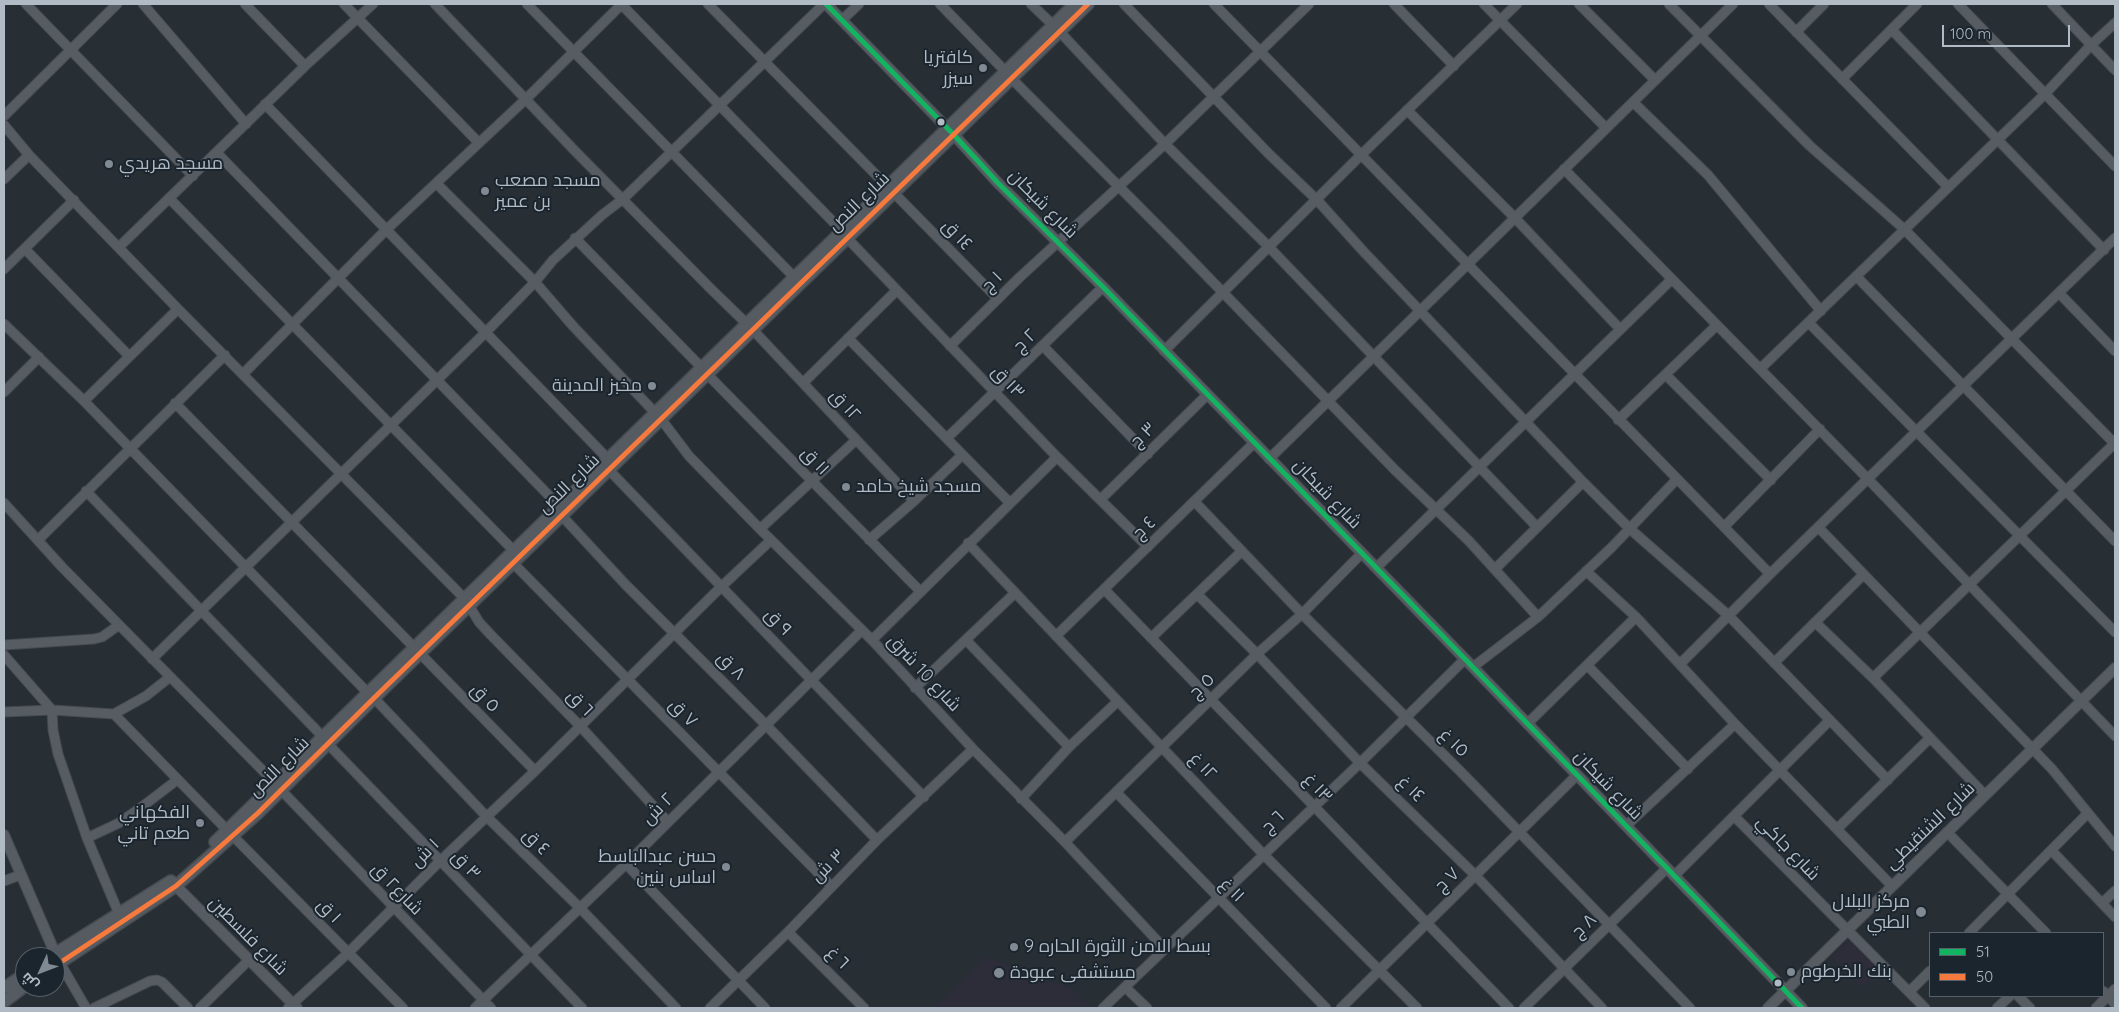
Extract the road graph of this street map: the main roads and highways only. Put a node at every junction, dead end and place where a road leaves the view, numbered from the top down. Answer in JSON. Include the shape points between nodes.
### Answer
{"nodes":[{"id":1,"x":1075,"y":4,"type":"edge"},
{"id":2,"x":1088,"y":4,"type":"edge"},
{"id":3,"x":1056,"y":28,"type":"junction"},
{"id":4,"x":845,"y":234,"type":"junction"},
{"id":5,"x":750,"y":327,"type":"junction"},
{"id":6,"x":658,"y":416,"type":"junction"},
{"id":7,"x":560,"y":510,"type":"junction"},
{"id":8,"x":467,"y":602,"type":"junction"},
{"id":9,"x":230,"y":833,"type":"junction"},
{"id":10,"x":174,"y":883,"type":"junction"},
{"id":11,"x":65,"y":953,"type":"edge"},
{"id":12,"x":65,"y":954,"type":"edge"},
{"id":13,"x":15,"y":980,"type":"edge"},
{"id":14,"x":4,"y":986,"type":"edge"},
{"id":15,"x":15,"y":994,"type":"edge"},
{"id":16,"x":4,"y":1002,"type":"edge"}],
"edges":[{"from":1,"to":3,"type":"main road","name":"شارع النص"},
{"from":2,"to":3,"type":"main road","name":"شارع النص"},
{"from":3,"to":4,"type":"main road","name":"شارع النص"},
{"from":4,"to":5,"type":"main road","name":"شارع النص"},
{"from":4,"to":5,"type":"main road","name":"شارع النص","via":[[795,278]]},
{"from":5,"to":6,"type":"main road","name":"شارع النص"},
{"from":6,"to":7,"type":"main road","name":"شارع النص","via":[[607,458]]},
{"from":6,"to":7,"type":"main road","name":"شارع النص","via":[[609,470]]},
{"from":7,"to":8,"type":"main road","name":"شارع النص","via":[[514,550]]},
{"from":7,"to":8,"type":"main road","name":"شارع النص","via":[[513,563]]},
{"from":8,"to":9,"type":"main road","name":"شارع النص"},
{"from":9,"to":10,"type":"main road","name":"شارع النص"},
{"from":9,"to":10,"type":"main road","name":"شارع النص","via":[[184,870]]},
{"from":10,"to":11,"type":"main road","name":"شارع النص","via":[[120,914]]},
{"from":10,"to":12,"type":"main road","name":"شارع النص"},
{"from":13,"to":14,"type":"main road"},
{"from":15,"to":16,"type":"main road"}]}
